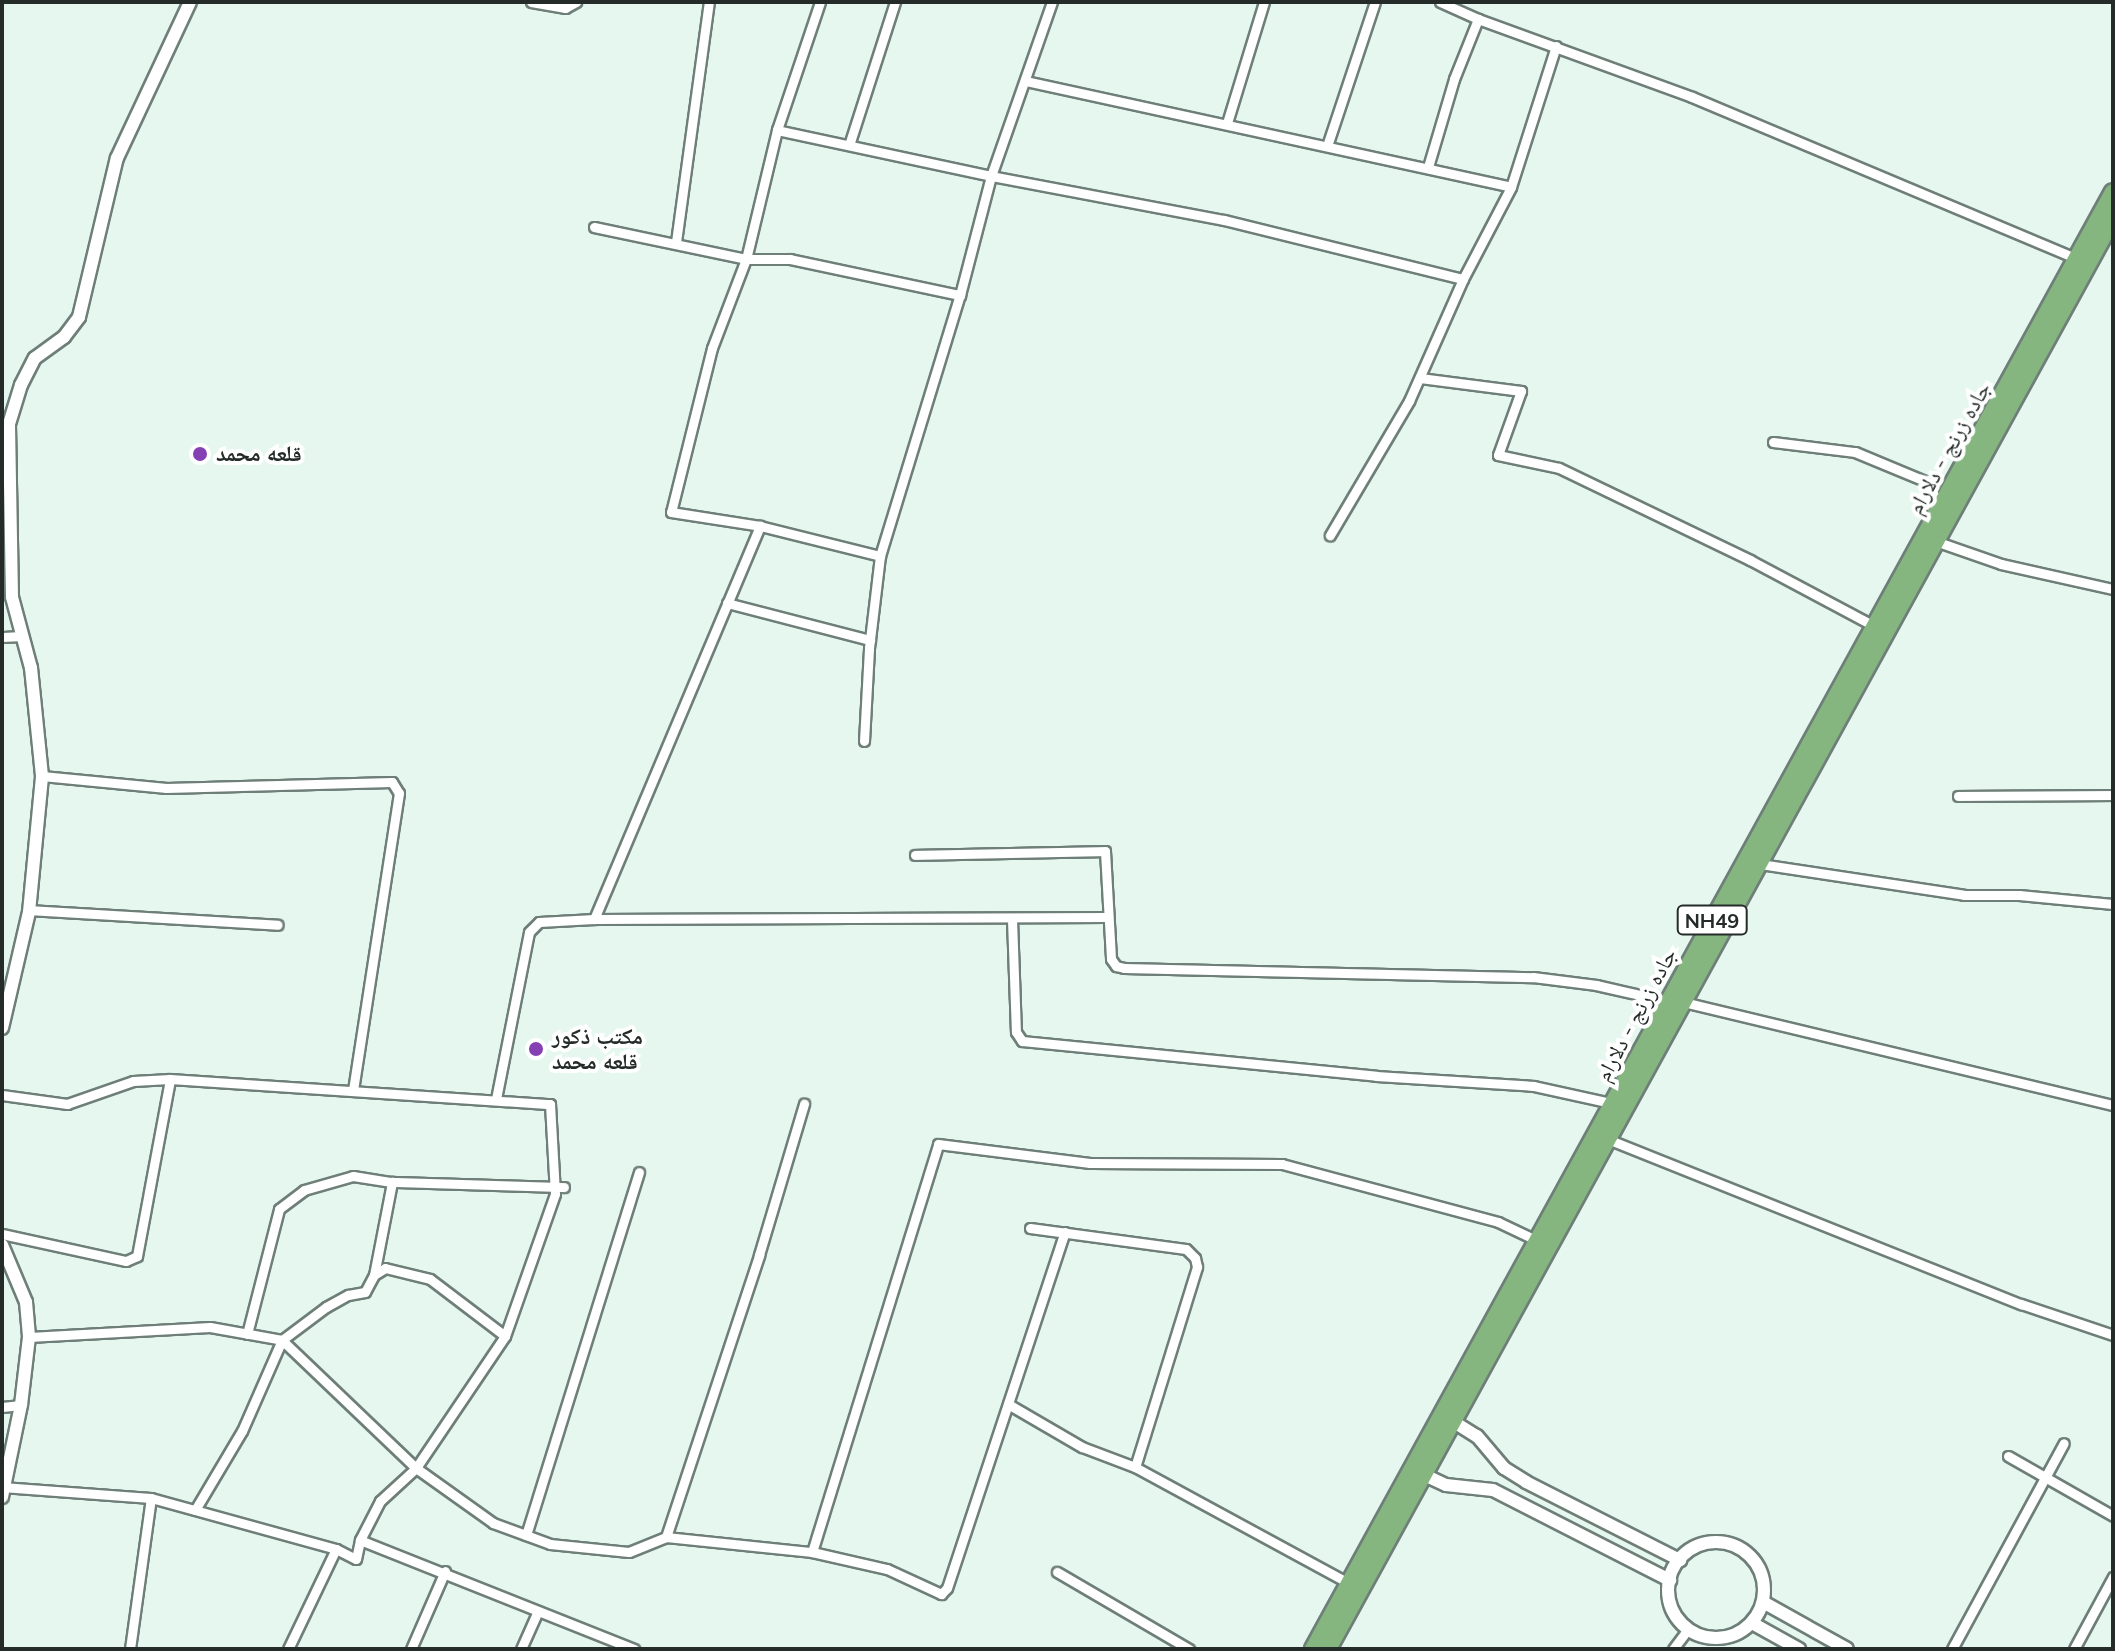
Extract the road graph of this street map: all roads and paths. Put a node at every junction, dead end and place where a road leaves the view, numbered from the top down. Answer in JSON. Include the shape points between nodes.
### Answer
{"nodes":[{"id":1,"x":190,"y":2,"type":"edge"},
{"id":2,"x":531,"y":2,"type":"edge"},
{"id":3,"x":576,"y":2,"type":"edge"},
{"id":4,"x":709,"y":2,"type":"edge"},
{"id":5,"x":820,"y":2,"type":"edge"},
{"id":6,"x":895,"y":2,"type":"edge"},
{"id":7,"x":1052,"y":2,"type":"edge"},
{"id":8,"x":1264,"y":2,"type":"edge"},
{"id":9,"x":1375,"y":2,"type":"edge"},
{"id":10,"x":1440,"y":2,"type":"edge"},
{"id":11,"x":1478,"y":19,"type":"junction"},
{"id":12,"x":1556,"y":46,"type":"junction"},
{"id":13,"x":1026,"y":81,"type":"junction"},
{"id":14,"x":1227,"y":123,"type":"junction"},
{"id":15,"x":777,"y":130,"type":"junction"},
{"id":16,"x":850,"y":142,"type":"junction"},
{"id":17,"x":1327,"y":146,"type":"junction"},
{"id":18,"x":1428,"y":167,"type":"junction"},
{"id":19,"x":991,"y":176,"type":"junction"},
{"id":20,"x":1511,"y":187,"type":"junction"},
{"id":21,"x":2113,"y":192,"type":"edge"},
{"id":22,"x":2113,"y":219,"type":"edge"},
{"id":23,"x":594,"y":227,"type":"dead end"},
{"id":24,"x":676,"y":242,"type":"junction"},
{"id":25,"x":746,"y":259,"type":"junction"},
{"id":26,"x":2077,"y":259,"type":"junction"},
{"id":27,"x":1463,"y":279,"type":"junction"},
{"id":28,"x":960,"y":295,"type":"junction"},
{"id":29,"x":1420,"y":378,"type":"junction"},
{"id":30,"x":1773,"y":442,"type":"dead end"},
{"id":31,"x":1948,"y":510,"type":"junction"},
{"id":32,"x":760,"y":526,"type":"junction"},
{"id":33,"x":1330,"y":535,"type":"dead end"},
{"id":34,"x":1938,"y":542,"type":"junction"},
{"id":35,"x":7,"y":544,"type":"edge"},
{"id":36,"x":880,"y":556,"type":"junction"},
{"id":37,"x":2113,"y":589,"type":"edge"},
{"id":38,"x":727,"y":603,"type":"junction"},
{"id":39,"x":1876,"y":627,"type":"junction"},
{"id":40,"x":22,"y":636,"type":"junction"},
{"id":41,"x":2,"y":637,"type":"edge"},
{"id":42,"x":870,"y":640,"type":"junction"},
{"id":43,"x":864,"y":741,"type":"dead end"},
{"id":44,"x":42,"y":776,"type":"junction"},
{"id":45,"x":2113,"y":795,"type":"edge"},
{"id":46,"x":1958,"y":796,"type":"dead end"},
{"id":47,"x":915,"y":855,"type":"dead end"},
{"id":48,"x":1760,"y":864,"type":"junction"},
{"id":49,"x":2113,"y":904,"type":"edge"},
{"id":50,"x":28,"y":910,"type":"junction"},
{"id":51,"x":1107,"y":917,"type":"junction"},
{"id":52,"x":594,"y":919,"type":"junction"},
{"id":53,"x":1012,"y":919,"type":"junction"},
{"id":54,"x":278,"y":925,"type":"dead end"},
{"id":55,"x":1675,"y":1001,"type":"junction"},
{"id":56,"x":2,"y":1028,"type":"edge"},
{"id":57,"x":170,"y":1079,"type":"junction"},
{"id":58,"x":353,"y":1090,"type":"junction"},
{"id":59,"x":2,"y":1095,"type":"edge"},
{"id":60,"x":496,"y":1099,"type":"junction"},
{"id":61,"x":804,"y":1104,"type":"dead end"},
{"id":62,"x":2113,"y":1105,"type":"edge"},
{"id":63,"x":1619,"y":1106,"type":"junction"},
{"id":64,"x":1610,"y":1140,"type":"junction"},
{"id":65,"x":639,"y":1172,"type":"dead end"},
{"id":66,"x":392,"y":1182,"type":"junction"},
{"id":67,"x":553,"y":1184,"type":"junction"},
{"id":68,"x":564,"y":1187,"type":"dead end"},
{"id":69,"x":1030,"y":1228,"type":"dead end"},
{"id":70,"x":1065,"y":1232,"type":"junction"},
{"id":71,"x":2,"y":1234,"type":"edge"},
{"id":72,"x":1536,"y":1240,"type":"junction"},
{"id":73,"x":2,"y":1245,"type":"edge"},
{"id":74,"x":374,"y":1275,"type":"junction"},
{"id":75,"x":247,"y":1334,"type":"junction"},
{"id":76,"x":2113,"y":1335,"type":"edge"},
{"id":77,"x":505,"y":1336,"type":"junction"},
{"id":78,"x":29,"y":1337,"type":"junction"},
{"id":79,"x":282,"y":1340,"type":"junction"},
{"id":80,"x":1008,"y":1404,"type":"junction"},
{"id":81,"x":21,"y":1405,"type":"junction"},
{"id":82,"x":2,"y":1407,"type":"edge"},
{"id":83,"x":1448,"y":1418,"type":"junction"},
{"id":84,"x":2064,"y":1443,"type":"dead end"},
{"id":85,"x":2008,"y":1456,"type":"dead end"},
{"id":86,"x":1135,"y":1467,"type":"junction"},
{"id":87,"x":416,"y":1468,"type":"junction"},
{"id":88,"x":1417,"y":1472,"type":"junction"},
{"id":89,"x":2045,"y":1477,"type":"junction"},
{"id":90,"x":3,"y":1491,"type":"edge"},
{"id":91,"x":151,"y":1498,"type":"junction"},
{"id":92,"x":195,"y":1510,"type":"junction"},
{"id":93,"x":2113,"y":1516,"type":"edge"},
{"id":94,"x":526,"y":1535,"type":"junction"},
{"id":95,"x":666,"y":1537,"type":"junction"},
{"id":96,"x":360,"y":1540,"type":"junction"},
{"id":97,"x":336,"y":1549,"type":"junction"},
{"id":98,"x":812,"y":1552,"type":"junction"},
{"id":99,"x":1680,"y":1560,"type":"junction"},
{"id":100,"x":445,"y":1571,"type":"junction"},
{"id":101,"x":1057,"y":1572,"type":"dead end"},
{"id":102,"x":2113,"y":1577,"type":"edge"},
{"id":103,"x":1670,"y":1580,"type":"junction"},
{"id":104,"x":1349,"y":1583,"type":"junction"},
{"id":105,"x":1763,"y":1602,"type":"junction"},
{"id":106,"x":537,"y":1613,"type":"junction"},
{"id":107,"x":1752,"y":1623,"type":"junction"},
{"id":108,"x":1688,"y":1629,"type":"junction"},
{"id":109,"x":627,"y":1648,"type":"edge"},
{"id":110,"x":130,"y":1649,"type":"edge"},
{"id":111,"x":288,"y":1649,"type":"edge"},
{"id":112,"x":411,"y":1649,"type":"edge"},
{"id":113,"x":521,"y":1649,"type":"edge"},
{"id":114,"x":1189,"y":1649,"type":"edge"},
{"id":115,"x":1313,"y":1649,"type":"edge"},
{"id":116,"x":1328,"y":1649,"type":"edge"},
{"id":117,"x":1673,"y":1649,"type":"edge"},
{"id":118,"x":1799,"y":1649,"type":"edge"},
{"id":119,"x":1847,"y":1649,"type":"edge"},
{"id":120,"x":1952,"y":1649,"type":"edge"},
{"id":121,"x":2074,"y":1649,"type":"edge"}],
"edges":[{"from":1,"to":35,"type":"street","via":[[117,158],[79,317],[64,337],[35,358],[21,385],[9,424]]},
{"from":2,"to":3,"type":"street","via":[[565,8]]},
{"from":4,"to":24,"type":"street"},
{"from":5,"to":15,"type":"street"},
{"from":6,"to":16,"type":"street"},
{"from":7,"to":13,"type":"street"},
{"from":8,"to":14,"type":"street"},
{"from":9,"to":17,"type":"street"},
{"from":10,"to":11,"type":"street"},
{"from":11,"to":12,"type":"street"},
{"from":11,"to":18,"type":"street"},
{"from":12,"to":20,"type":"street"},
{"from":12,"to":26,"type":"street","via":[[1692,97]]},
{"from":13,"to":14,"type":"street"},
{"from":13,"to":19,"type":"street"},
{"from":14,"to":17,"type":"street"},
{"from":15,"to":16,"type":"street"},
{"from":15,"to":25,"type":"street"},
{"from":16,"to":19,"type":"street"},
{"from":17,"to":18,"type":"street"},
{"from":18,"to":20,"type":"street"},
{"from":19,"to":27,"type":"street","via":[[1298,236]]},
{"from":19,"to":28,"type":"street"},
{"from":20,"to":27,"type":"street"},
{"from":21,"to":26,"type":"highway","name":"جاده زرنج - دلارام","number":"NH49"},
{"from":22,"to":31,"type":"highway","name":"جاده زرنج - دلارام","number":"NH49"},
{"from":23,"to":24,"type":"street"},
{"from":24,"to":25,"type":"street"},
{"from":25,"to":28,"type":"street","via":[[790,259]]},
{"from":25,"to":32,"type":"street","via":[[712,348],[671,512]]},
{"from":26,"to":31,"type":"highway","name":"جاده زرنج - دلارام","number":"NH49"},
{"from":27,"to":29,"type":"street"},
{"from":28,"to":36,"type":"street"},
{"from":29,"to":33,"type":"street"},
{"from":29,"to":39,"type":"street","via":[[1521,391],[1498,455],[1559,468]]},
{"from":30,"to":31,"type":"street","via":[[1855,452],[1925,481]]},
{"from":31,"to":34,"type":"highway","name":"جاده زرنج - دلارام","number":"NH49"},
{"from":31,"to":39,"type":"highway","name":"جاده زرنج - دلارام","number":"NH49"},
{"from":32,"to":36,"type":"street"},
{"from":32,"to":38,"type":"street"},
{"from":34,"to":37,"type":"street","via":[[2001,564]]},
{"from":34,"to":48,"type":"highway","name":"جاده زرنج - دلارام","number":"NH49"},
{"from":35,"to":40,"type":"street"},
{"from":36,"to":42,"type":"street"},
{"from":38,"to":42,"type":"street"},
{"from":38,"to":52,"type":"street"},
{"from":39,"to":55,"type":"highway","name":"جاده زرنج - دلارام","number":"NH49"},
{"from":40,"to":41,"type":"street"},
{"from":40,"to":44,"type":"street","via":[[31,668]]},
{"from":42,"to":43,"type":"street"},
{"from":44,"to":50,"type":"street"},
{"from":44,"to":58,"type":"street","via":[[166,788],[392,782],[399,793]]},
{"from":45,"to":46,"type":"street"},
{"from":47,"to":51,"type":"street","via":[[1105,851]]},
{"from":48,"to":49,"type":"street","via":[[1964,895]]},
{"from":48,"to":55,"type":"highway","name":"جاده زرنج - دلارام","number":"NH49"},
{"from":50,"to":54,"type":"street"},
{"from":50,"to":56,"type":"street"},
{"from":51,"to":53,"type":"street"},
{"from":51,"to":55,"type":"street","via":[[1111,959],[1124,968],[1533,977]]},
{"from":52,"to":53,"type":"street"},
{"from":52,"to":60,"type":"street","via":[[532,925]]},
{"from":53,"to":63,"type":"street","via":[[1016,1032],[1022,1041],[1534,1086]]},
{"from":55,"to":62,"type":"street"},
{"from":55,"to":63,"type":"highway","name":"جاده زرنج - دلارام","number":"NH49"},
{"from":57,"to":58,"type":"street"},
{"from":57,"to":59,"type":"street","via":[[133,1081],[67,1104]]},
{"from":57,"to":71,"type":"street","via":[[137,1256],[126,1261]]},
{"from":58,"to":60,"type":"street"},
{"from":60,"to":67,"type":"street","via":[[550,1104]]},
{"from":61,"to":95,"type":"street"},
{"from":63,"to":64,"type":"highway","name":"جاده زرنج - دلارام","number":"NH49"},
{"from":63,"to":72,"type":"highway","name":"جاده زرنج - دلارام","number":"NH49"},
{"from":64,"to":76,"type":"street","via":[[2021,1304]]},
{"from":64,"to":83,"type":"highway","name":"جاده زرنج - دلارام","number":"NH49"},
{"from":65,"to":94,"type":"street"},
{"from":66,"to":67,"type":"street"},
{"from":66,"to":74,"type":"street"},
{"from":66,"to":75,"type":"street","via":[[353,1176],[304,1190],[279,1209]]},
{"from":67,"to":68,"type":"street"},
{"from":67,"to":77,"type":"street","via":[[555,1194]]},
{"from":69,"to":70,"type":"street"},
{"from":70,"to":80,"type":"street"},
{"from":70,"to":86,"type":"street","via":[[1186,1249],[1195,1258],[1197,1267]]},
{"from":72,"to":83,"type":"highway","name":"جاده زرنج - دلارام","number":"NH49"},
{"from":72,"to":98,"type":"street","via":[[1498,1222],[1282,1164],[1090,1163],[938,1144]]},
{"from":73,"to":78,"type":"street","via":[[26,1302]]},
{"from":74,"to":77,"type":"street","via":[[385,1268],[430,1279]]},
{"from":74,"to":79,"type":"street","via":[[365,1292],[326,1307]]},
{"from":75,"to":78,"type":"street","via":[[210,1327]]},
{"from":75,"to":79,"type":"street"},
{"from":77,"to":87,"type":"street"},
{"from":78,"to":81,"type":"street"},
{"from":79,"to":87,"type":"street"},
{"from":79,"to":92,"type":"street","via":[[242,1431]]},
{"from":80,"to":86,"type":"street","via":[[1082,1447]]},
{"from":80,"to":98,"type":"street","via":[[941,1594],[887,1569]]},
{"from":81,"to":82,"type":"street"},
{"from":81,"to":90,"type":"street"},
{"from":83,"to":88,"type":"highway","name":"جاده زرنج - دلارام","number":"NH49"},
{"from":83,"to":99,"type":"street","via":[[1477,1436],[1504,1468],[1526,1482]]},
{"from":84,"to":89,"type":"street"},
{"from":85,"to":89,"type":"street"},
{"from":86,"to":104,"type":"street"},
{"from":87,"to":94,"type":"street","via":[[493,1523]]},
{"from":87,"to":96,"type":"street","via":[[380,1501]]},
{"from":88,"to":103,"type":"street","via":[[1446,1485],[1493,1490]]},
{"from":88,"to":104,"type":"highway","name":"جاده زرنج - دلارام","number":"NH49"},
{"from":88,"to":116,"type":"highway","name":"جاده زرنج - دلارام","number":"NH49"},
{"from":89,"to":93,"type":"street"},
{"from":89,"to":120,"type":"street"},
{"from":90,"to":91,"type":"street"},
{"from":91,"to":92,"type":"street"},
{"from":91,"to":110,"type":"street"},
{"from":92,"to":97,"type":"street"},
{"from":94,"to":95,"type":"street","via":[[550,1544],[629,1552]]},
{"from":95,"to":98,"type":"street"},
{"from":96,"to":97,"type":"street","via":[[356,1559]]},
{"from":96,"to":100,"type":"street"},
{"from":97,"to":111,"type":"street"},
{"from":99,"to":103,"type":"street"},
{"from":99,"to":105,"type":"street","via":[[1690,1549],[1712,1541],[1735,1545],[1753,1558],[1764,1579]]},
{"from":100,"to":106,"type":"street"},
{"from":100,"to":112,"type":"street"},
{"from":101,"to":114,"type":"street"},
{"from":102,"to":121,"type":"street"},
{"from":103,"to":108,"type":"street","via":[[1673,1612]]},
{"from":104,"to":115,"type":"highway","name":"جاده زرنج - دلارام","number":"NH49"},
{"from":105,"to":107,"type":"street"},
{"from":105,"to":119,"type":"street"},
{"from":106,"to":109,"type":"street"},
{"from":106,"to":113,"type":"street"},
{"from":107,"to":108,"type":"street","via":[[1732,1636],[1709,1638]]},
{"from":107,"to":118,"type":"street"},
{"from":108,"to":117,"type":"street"}]}
